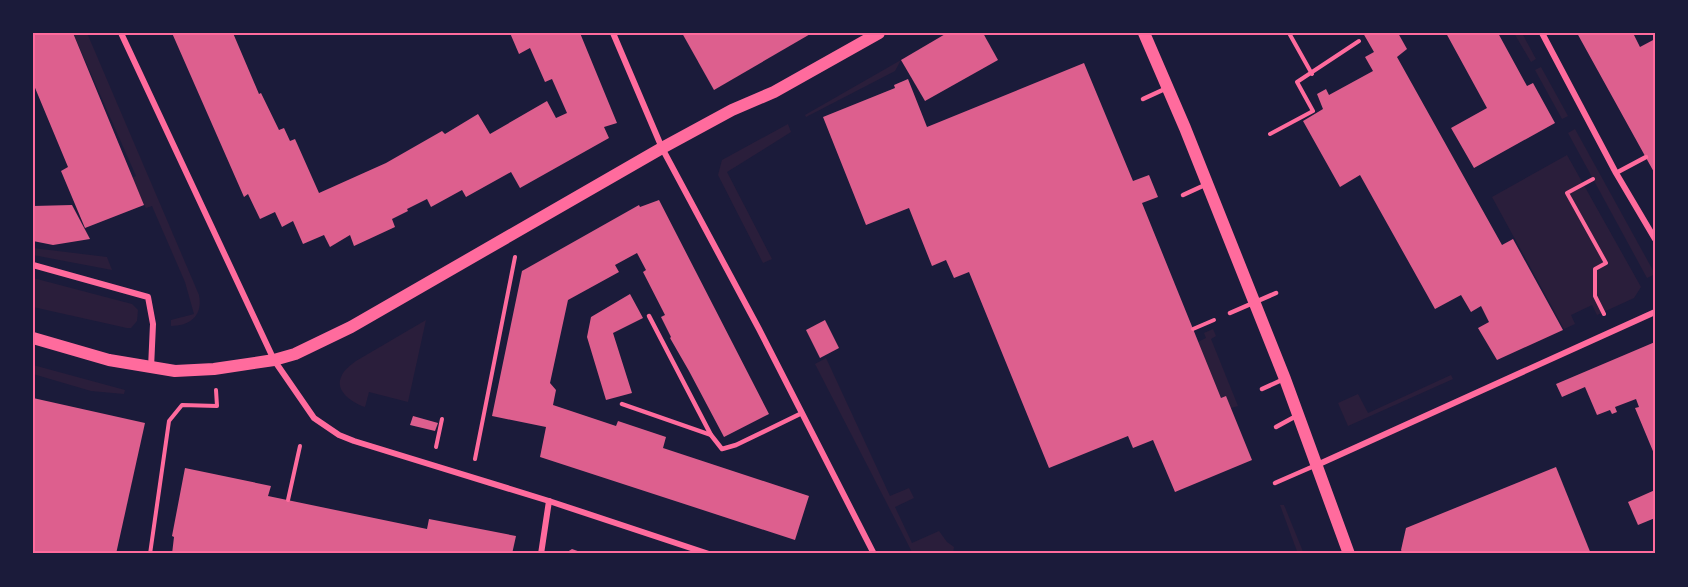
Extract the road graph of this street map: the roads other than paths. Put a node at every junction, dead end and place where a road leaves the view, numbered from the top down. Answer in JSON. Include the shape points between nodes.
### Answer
{"nodes":[{"id":1,"x":121,"y":33,"type":"edge"},
{"id":2,"x":613,"y":33,"type":"edge"},
{"id":3,"x":879,"y":33,"type":"edge"},
{"id":4,"x":1144,"y":33,"type":"edge"},
{"id":5,"x":1542,"y":33,"type":"edge"},
{"id":6,"x":1167,"y":88,"type":"junction"},
{"id":7,"x":1143,"y":99,"type":"dead end"},
{"id":8,"x":662,"y":148,"type":"junction"},
{"id":9,"x":1646,"y":157,"type":"dead end"},
{"id":10,"x":1616,"y":173,"type":"junction"},
{"id":11,"x":1207,"y":184,"type":"junction"},
{"id":12,"x":1183,"y":195,"type":"dead end"},
{"id":13,"x":1655,"y":239,"type":"edge"},
{"id":14,"x":33,"y":265,"type":"edge"},
{"id":15,"x":1276,"y":293,"type":"dead end"},
{"id":16,"x":1254,"y":302,"type":"junction"},
{"id":17,"x":1655,"y":312,"type":"edge"},
{"id":18,"x":1230,"y":313,"type":"dead end"},
{"id":19,"x":649,"y":316,"type":"dead end"},
{"id":20,"x":33,"y":338,"type":"edge"},
{"id":21,"x":274,"y":360,"type":"junction"},
{"id":22,"x":151,"y":368,"type":"junction"},
{"id":23,"x":1285,"y":379,"type":"junction"},
{"id":24,"x":1262,"y":388,"type":"dead end"},
{"id":25,"x":622,"y":404,"type":"dead end"},
{"id":26,"x":802,"y":414,"type":"junction"},
{"id":27,"x":1299,"y":414,"type":"junction"},
{"id":28,"x":1276,"y":427,"type":"dead end"},
{"id":29,"x":711,"y":435,"type":"junction"},
{"id":30,"x":1317,"y":465,"type":"junction"},
{"id":31,"x":1275,"y":483,"type":"dead end"},
{"id":32,"x":549,"y":501,"type":"junction"},
{"id":33,"x":542,"y":554,"type":"edge"},
{"id":34,"x":709,"y":554,"type":"edge"},
{"id":35,"x":874,"y":554,"type":"edge"},
{"id":36,"x":1349,"y":554,"type":"edge"}],
"edges":[{"from":1,"to":21,"type":"street"},
{"from":2,"to":8,"type":"street"},
{"from":3,"to":8,"type":"main road"},
{"from":4,"to":6,"type":"main road"},
{"from":5,"to":10,"type":"street"},
{"from":6,"to":7,"type":"lane"},
{"from":6,"to":11,"type":"main road"},
{"from":8,"to":21,"type":"main road","via":[[351,327]]},
{"from":8,"to":26,"type":"street"},
{"from":9,"to":10,"type":"lane"},
{"from":10,"to":13,"type":"street"},
{"from":11,"to":12,"type":"lane"},
{"from":11,"to":16,"type":"main road"},
{"from":14,"to":22,"type":"street","via":[[148,297],[153,324]]},
{"from":15,"to":16,"type":"lane"},
{"from":16,"to":18,"type":"lane"},
{"from":16,"to":23,"type":"main road"},
{"from":17,"to":30,"type":"street"},
{"from":19,"to":29,"type":"lane"},
{"from":20,"to":22,"type":"main road"},
{"from":21,"to":22,"type":"main road","via":[[214,369]]},
{"from":21,"to":32,"type":"street","via":[[314,418],[339,435]]},
{"from":23,"to":24,"type":"lane"},
{"from":23,"to":27,"type":"main road"},
{"from":25,"to":29,"type":"lane"},
{"from":26,"to":29,"type":"lane","via":[[722,449]]},
{"from":26,"to":35,"type":"street"},
{"from":27,"to":28,"type":"lane"},
{"from":27,"to":30,"type":"main road"},
{"from":30,"to":31,"type":"lane"},
{"from":30,"to":36,"type":"main road"},
{"from":32,"to":33,"type":"street"},
{"from":32,"to":34,"type":"street"}]}
